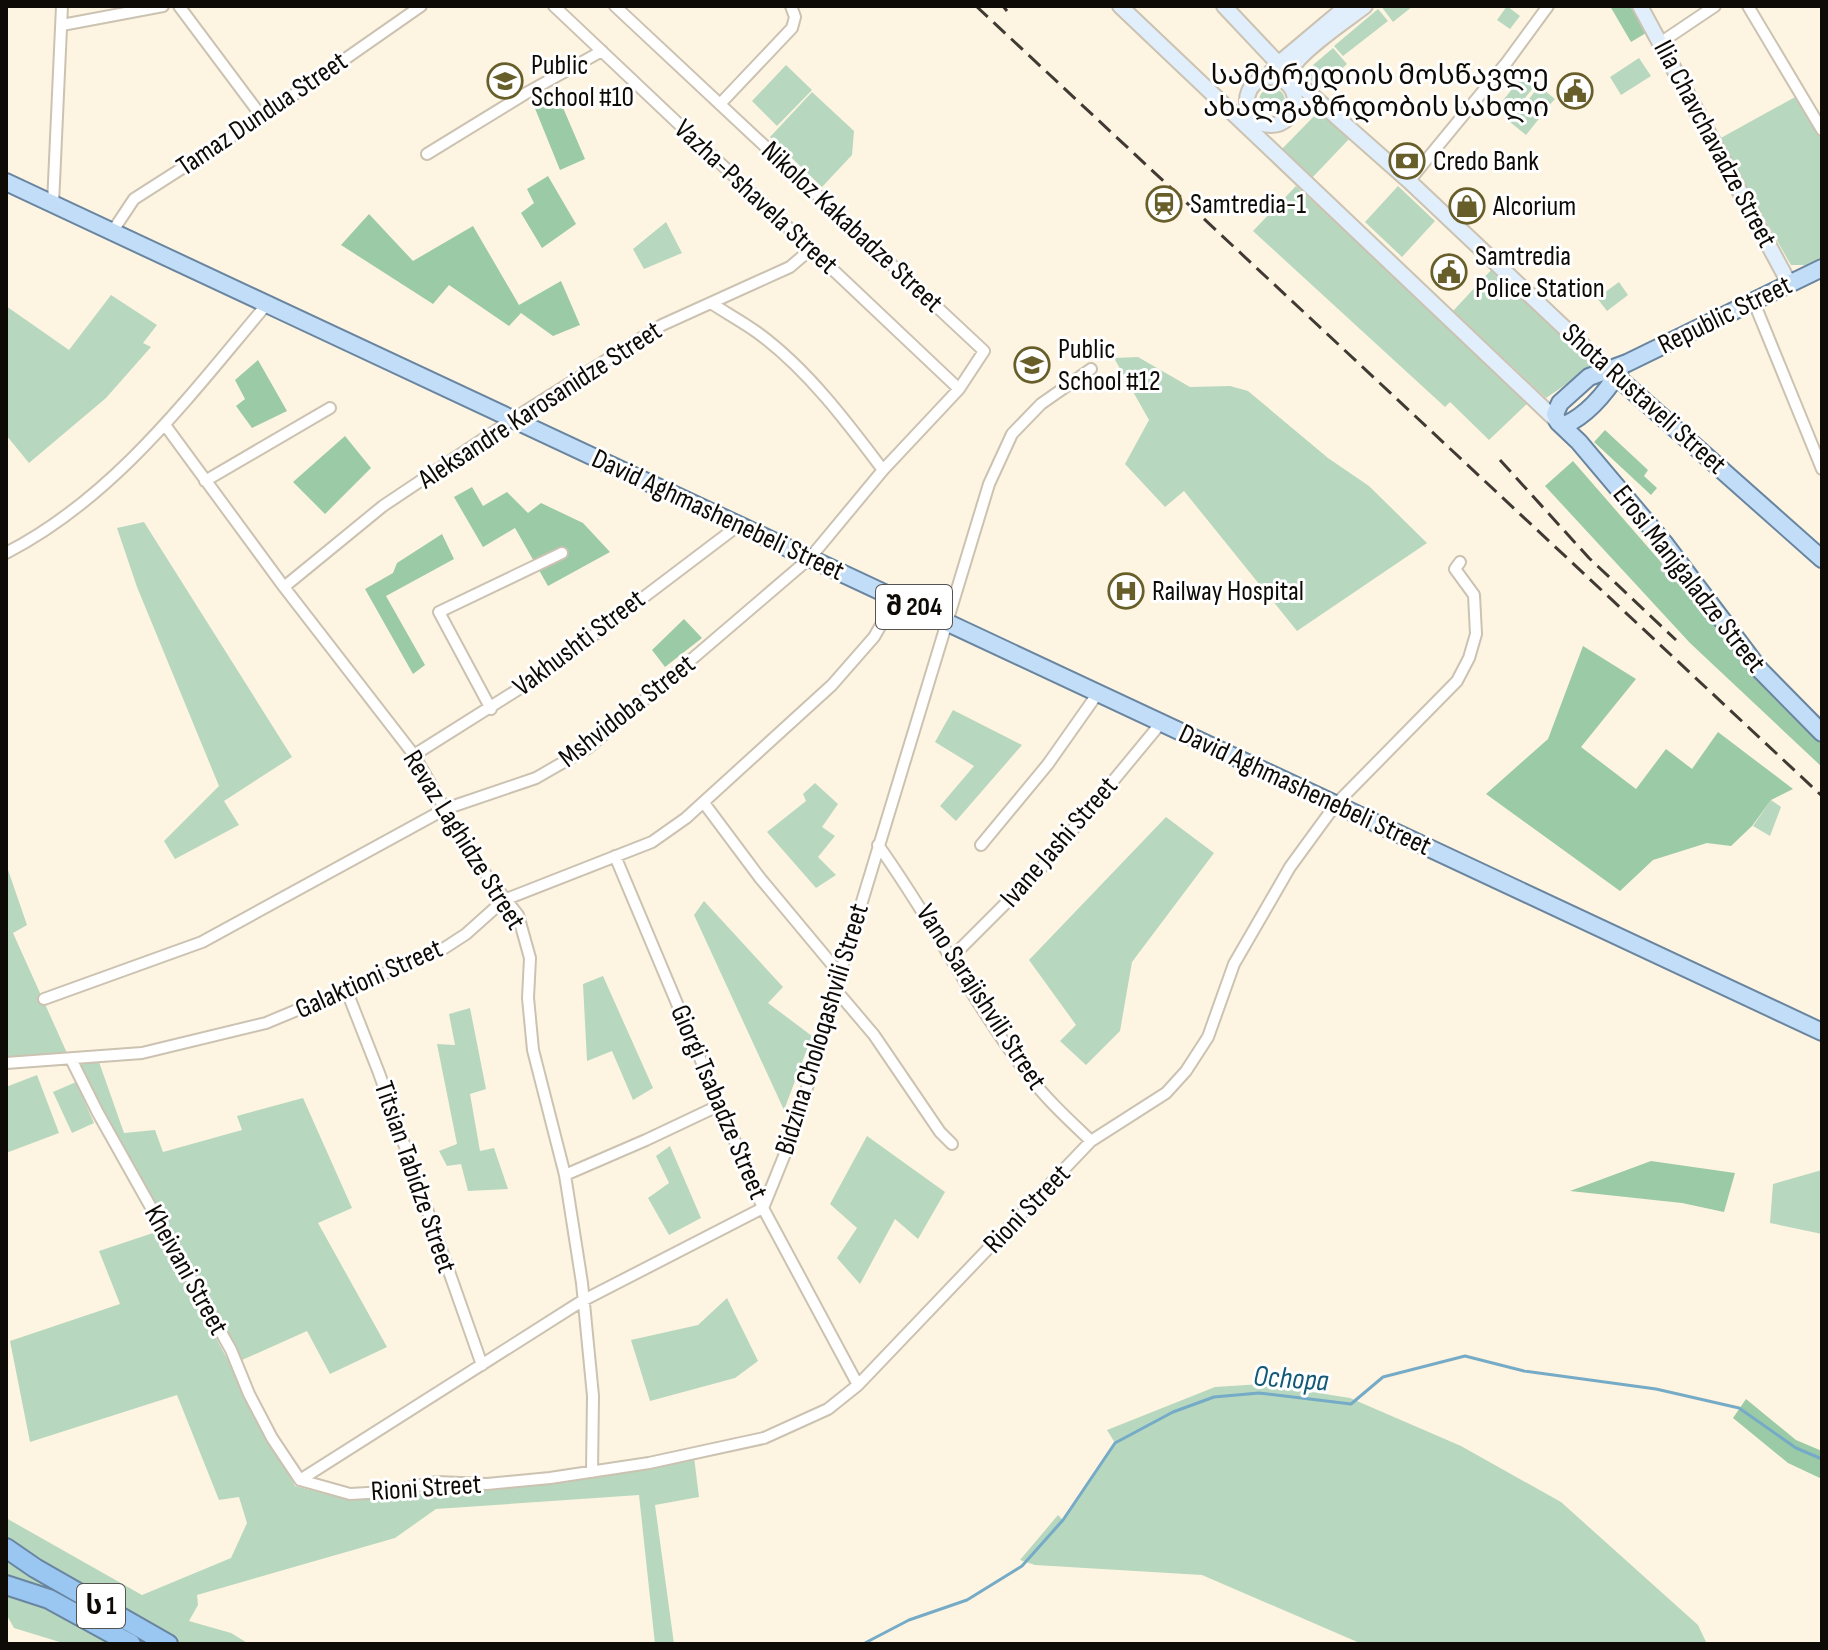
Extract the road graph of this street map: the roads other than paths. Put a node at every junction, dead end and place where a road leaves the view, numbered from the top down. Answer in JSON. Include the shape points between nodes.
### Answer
{"nodes":[{"id":1,"x":62,"y":6,"type":"edge"},
{"id":2,"x":163,"y":6,"type":"edge"},
{"id":3,"x":179,"y":6,"type":"edge"},
{"id":4,"x":421,"y":6,"type":"edge"},
{"id":5,"x":554,"y":6,"type":"edge"},
{"id":6,"x":615,"y":6,"type":"edge"},
{"id":7,"x":791,"y":6,"type":"edge"},
{"id":8,"x":1120,"y":6,"type":"edge"},
{"id":9,"x":1224,"y":6,"type":"edge"},
{"id":10,"x":1347,"y":6,"type":"edge"},
{"id":11,"x":1365,"y":6,"type":"edge"},
{"id":12,"x":1548,"y":6,"type":"edge"},
{"id":13,"x":1640,"y":6,"type":"edge"},
{"id":14,"x":1715,"y":6,"type":"edge"},
{"id":15,"x":1748,"y":6,"type":"edge"},
{"id":16,"x":62,"y":25,"type":"junction"},
{"id":17,"x":1660,"y":43,"type":"junction"},
{"id":18,"x":602,"y":51,"type":"junction"},
{"id":19,"x":1273,"y":70,"type":"junction"},
{"id":20,"x":1291,"y":83,"type":"junction"},
{"id":21,"x":720,"y":104,"type":"junction"},
{"id":22,"x":1247,"y":106,"type":"junction"},
{"id":23,"x":262,"y":117,"type":"junction"},
{"id":24,"x":1272,"y":125,"type":"junction"},
{"id":25,"x":1247,"y":127,"type":"junction"},
{"id":26,"x":1822,"y":130,"type":"edge"},
{"id":27,"x":427,"y":154,"type":"dead end"},
{"id":28,"x":1409,"y":181,"type":"junction"},
{"id":29,"x":6,"y":182,"type":"edge"},
{"id":30,"x":53,"y":204,"type":"junction"},
{"id":31,"x":112,"y":232,"type":"junction"},
{"id":32,"x":811,"y":249,"type":"junction"},
{"id":33,"x":1822,"y":268,"type":"edge"},
{"id":34,"x":1789,"y":283,"type":"junction"},
{"id":35,"x":1753,"y":300,"type":"junction"},
{"id":36,"x":711,"y":303,"type":"junction"},
{"id":37,"x":267,"y":304,"type":"junction"},
{"id":38,"x":984,"y":351,"type":"joint"},
{"id":39,"x":1629,"y":362,"type":"junction"},
{"id":40,"x":1091,"y":369,"type":"dead end"},
{"id":41,"x":1611,"y":372,"type":"junction"},
{"id":42,"x":959,"y":389,"type":"junction"},
{"id":43,"x":330,"y":408,"type":"dead end"},
{"id":44,"x":513,"y":419,"type":"junction"},
{"id":45,"x":1558,"y":422,"type":"junction"},
{"id":46,"x":165,"y":425,"type":"junction"},
{"id":47,"x":1822,"y":469,"type":"edge"},
{"id":48,"x":883,"y":470,"type":"junction"},
{"id":49,"x":205,"y":481,"type":"junction"},
{"id":50,"x":739,"y":525,"type":"junction"},
{"id":51,"x":6,"y":553,"type":"edge"},
{"id":52,"x":562,"y":553,"type":"dead end"},
{"id":53,"x":810,"y":558,"type":"junction"},
{"id":54,"x":1822,"y":559,"type":"edge"},
{"id":55,"x":1460,"y":562,"type":"dead end"},
{"id":56,"x":284,"y":587,"type":"junction"},
{"id":57,"x":896,"y":599,"type":"junction"},
{"id":58,"x":947,"y":622,"type":"junction"},
{"id":59,"x":1098,"y":693,"type":"junction"},
{"id":60,"x":491,"y":709,"type":"junction"},
{"id":61,"x":1161,"y":723,"type":"junction"},
{"id":62,"x":1822,"y":733,"type":"edge"},
{"id":63,"x":414,"y":755,"type":"junction"},
{"id":64,"x":704,"y":803,"type":"junction"},
{"id":65,"x":1336,"y":804,"type":"junction"},
{"id":66,"x":445,"y":809,"type":"junction"},
{"id":67,"x":878,"y":845,"type":"junction"},
{"id":68,"x":981,"y":845,"type":"dead end"},
{"id":69,"x":615,"y":856,"type":"junction"},
{"id":70,"x":504,"y":900,"type":"junction"},
{"id":71,"x":952,"y":957,"type":"junction"},
{"id":72,"x":840,"y":974,"type":"junction"},
{"id":73,"x":346,"y":989,"type":"junction"},
{"id":74,"x":835,"y":989,"type":"junction"},
{"id":75,"x":44,"y":999,"type":"dead end"},
{"id":76,"x":1822,"y":1032,"type":"edge"},
{"id":77,"x":71,"y":1059,"type":"junction"},
{"id":78,"x":6,"y":1063,"type":"edge"},
{"id":79,"x":720,"y":1105,"type":"junction"},
{"id":80,"x":1091,"y":1141,"type":"junction"},
{"id":81,"x":952,"y":1144,"type":"dead end"},
{"id":82,"x":565,"y":1175,"type":"junction"},
{"id":83,"x":763,"y":1208,"type":"junction"},
{"id":84,"x":582,"y":1301,"type":"junction"},
{"id":85,"x":482,"y":1365,"type":"junction"},
{"id":86,"x":858,"y":1385,"type":"junction"},
{"id":87,"x":592,"y":1472,"type":"junction"},
{"id":88,"x":300,"y":1480,"type":"junction"},
{"id":89,"x":6,"y":1548,"type":"edge"},
{"id":90,"x":6,"y":1585,"type":"edge"},
{"id":91,"x":131,"y":1644,"type":"edge"},
{"id":92,"x":168,"y":1644,"type":"edge"}],
"edges":[{"from":1,"to":16,"type":"street"},
{"from":2,"to":16,"type":"street"},
{"from":3,"to":23,"type":"street"},
{"from":4,"to":23,"type":"street","name":"Tamaz Dundua Street"},
{"from":5,"to":18,"type":"street","name":"Vazha-Pshavela Street"},
{"from":6,"to":21,"type":"street","name":"Nikoloz Kakabadze Street"},
{"from":7,"to":21,"type":"street","via":[[792,28]]},
{"from":8,"to":25,"type":"main road"},
{"from":9,"to":19,"type":"main road","name":"Shota Rustaveli Street"},
{"from":10,"to":19,"type":"main road"},
{"from":11,"to":20,"type":"main road","via":[[1299,59],[1289,70]]},
{"from":12,"to":28,"type":"street"},
{"from":13,"to":17,"type":"main road","name":"Ilia Chavchavadze Street"},
{"from":14,"to":17,"type":"street"},
{"from":15,"to":26,"type":"street"},
{"from":16,"to":30,"type":"street"},
{"from":17,"to":34,"type":"main road","name":"Ilia Chavchavadze Street"},
{"from":18,"to":27,"type":"street"},
{"from":18,"to":32,"type":"street","name":"Vazha-Pshavela Street"},
{"from":19,"to":20,"type":"main road","name":"Shota Rustaveli Street"},
{"from":19,"to":22,"type":"main road","via":[[1253,85]]},
{"from":20,"to":24,"type":"main road","via":[[1292,114]]},
{"from":20,"to":28,"type":"main road","name":"Shota Rustaveli Street"},
{"from":21,"to":38,"type":"street","name":"Nikoloz Kakabadze Street"},
{"from":22,"to":24,"type":"main road","via":[[1259,122]]},
{"from":22,"to":25,"type":"main road"},
{"from":23,"to":31,"type":"street","name":"Tamaz Dundua Street","via":[[134,199]]},
{"from":24,"to":25,"type":"main road"},
{"from":25,"to":45,"type":"main road"},
{"from":28,"to":41,"type":"main road","name":"Shota Rustaveli Street"},
{"from":29,"to":30,"type":"main road","name":"David Aghmashenebeli Street","number":"შ 204"},
{"from":30,"to":31,"type":"main road","name":"David Aghmashenebeli Street","number":"შ 204"},
{"from":31,"to":37,"type":"main road","name":"David Aghmashenebeli Street","number":"შ 204"},
{"from":32,"to":36,"type":"street","name":"Aleksandre Karosanidze Street","via":[[790,267]]},
{"from":32,"to":42,"type":"street","name":"Vazha-Pshavela Street"},
{"from":33,"to":34,"type":"main road","name":"Republic Street"},
{"from":34,"to":35,"type":"main road","name":"Republic Street"},
{"from":35,"to":39,"type":"main road","name":"Republic Street"},
{"from":35,"to":47,"type":"street"},
{"from":36,"to":44,"type":"street","name":"Aleksandre Karosanidze Street","via":[[662,325]]},
{"from":36,"to":48,"type":"street","via":[[759,334],[804,376]]},
{"from":37,"to":44,"type":"main road","name":"David Aghmashenebeli Street","number":"შ 204"},
{"from":37,"to":46,"type":"street"},
{"from":38,"to":42,"type":"street","name":"Mshvidoba Street"},
{"from":39,"to":41,"type":"main road","via":[[1623,375]]},
{"from":39,"to":41,"type":"main road","via":[[1609,363]]},
{"from":40,"to":58,"type":"street","name":"Bidzina Choloqashvili Street","via":[[1041,404],[1012,434],[989,484]]},
{"from":41,"to":45,"type":"main road","via":[[1589,377],[1560,403]]},
{"from":41,"to":54,"type":"main road","name":"Shota Rustaveli Street"},
{"from":42,"to":48,"type":"street","name":"Mshvidoba Street"},
{"from":43,"to":49,"type":"street"},
{"from":44,"to":50,"type":"main road","name":"David Aghmashenebeli Street","number":"შ 204"},
{"from":44,"to":56,"type":"street","name":"Aleksandre Karosanidze Street","via":[[383,506]]},
{"from":45,"to":62,"type":"main road","name":"Erosi Manjgaladze Street","via":[[1665,544],[1760,670]]},
{"from":46,"to":49,"type":"street","name":"Revaz Laghidze Street"},
{"from":46,"to":51,"type":"street","via":[[82,504]]},
{"from":48,"to":53,"type":"street","name":"Mshvidoba Street"},
{"from":49,"to":56,"type":"street","name":"Revaz Laghidze Street"},
{"from":50,"to":53,"type":"main road","name":"David Aghmashenebeli Street","number":"შ 204"},
{"from":50,"to":60,"type":"street","name":"Vakhushti Street"},
{"from":52,"to":60,"type":"street","via":[[439,612]]},
{"from":53,"to":57,"type":"main road","name":"David Aghmashenebeli Street","number":"შ 204"},
{"from":53,"to":66,"type":"street","name":"Mshvidoba Street","via":[[588,748],[536,778]]},
{"from":55,"to":65,"type":"street","name":"Rioni Street","via":[[1455,569],[1474,595],[1476,634],[1469,658],[1457,681]]},
{"from":56,"to":63,"type":"street","name":"Revaz Laghidze Street"},
{"from":57,"to":58,"type":"main road","name":"David Aghmashenebeli Street","number":"შ 204"},
{"from":57,"to":64,"type":"street","name":"Galaktioni Street","via":[[874,637],[832,685]]},
{"from":58,"to":59,"type":"main road","name":"David Aghmashenebeli Street","number":"შ 204"},
{"from":58,"to":67,"type":"street","name":"Bidzina Choloqashvili Street"},
{"from":59,"to":61,"type":"main road","name":"David Aghmashenebeli Street","number":"შ 204"},
{"from":59,"to":68,"type":"street"},
{"from":60,"to":63,"type":"street","name":"Vakhushti Street"},
{"from":61,"to":65,"type":"main road","name":"David Aghmashenebeli Street","number":"შ 204"},
{"from":61,"to":71,"type":"street","name":"Ivane Jashi Street","via":[[1042,867]]},
{"from":63,"to":66,"type":"street","name":"Revaz Laghidze Street"},
{"from":64,"to":69,"type":"street","name":"Galaktioni Street","via":[[652,842]]},
{"from":64,"to":72,"type":"street"},
{"from":65,"to":76,"type":"main road","name":"David Aghmashenebeli Street","number":"შ 204"},
{"from":65,"to":80,"type":"street","name":"Rioni Street","via":[[1290,867],[1234,964],[1208,1037],[1186,1071],[1166,1093]]},
{"from":66,"to":70,"type":"street","name":"Revaz Laghidze Street"},
{"from":66,"to":75,"type":"street","name":"Mshvidoba Street","via":[[202,942]]},
{"from":67,"to":71,"type":"street","name":"Vano Sarajishvili Street"},
{"from":67,"to":72,"type":"street","name":"Bidzina Choloqashvili Street"},
{"from":69,"to":70,"type":"street","name":"Galaktioni Street"},
{"from":69,"to":79,"type":"street","name":"Giorgi Tsabadze Street"},
{"from":70,"to":73,"type":"street","name":"Galaktioni Street","via":[[443,949]]},
{"from":70,"to":82,"type":"street","name":"Revaz Laghidze Street","via":[[518,915],[530,958],[533,1050]]},
{"from":71,"to":80,"type":"street","name":"Vano Sarajishvili Street","via":[[1028,1076]]},
{"from":72,"to":74,"type":"street","name":"Bidzina Choloqashvili Street"},
{"from":73,"to":77,"type":"street","name":"Galaktioni Street","via":[[266,1023],[142,1053]]},
{"from":73,"to":85,"type":"street","name":"Titsian Tabidze Street"},
{"from":74,"to":81,"type":"street"},
{"from":74,"to":83,"type":"street","name":"Bidzina Choloqashvili Street","via":[[795,1129]]},
{"from":77,"to":78,"type":"street","name":"Galaktioni Street"},
{"from":77,"to":88,"type":"street","name":"Kheivani Street","via":[[231,1350],[272,1438]]},
{"from":79,"to":82,"type":"street"},
{"from":79,"to":83,"type":"street","name":"Giorgi Tsabadze Street"},
{"from":80,"to":86,"type":"street","name":"Rioni Street"},
{"from":82,"to":84,"type":"street","name":"Revaz Laghidze Street"},
{"from":83,"to":84,"type":"street"},
{"from":83,"to":86,"type":"street","name":"Giorgi Tsabadze Street"},
{"from":84,"to":85,"type":"street"},
{"from":84,"to":87,"type":"street","name":"Revaz Laghidze Street","via":[[593,1396]]},
{"from":85,"to":88,"type":"street"},
{"from":86,"to":87,"type":"street","name":"Rioni Street","via":[[828,1409],[764,1438]]},
{"from":87,"to":88,"type":"street","name":"Rioni Street","via":[[487,1484],[436,1482],[350,1494]]},
{"from":89,"to":92,"type":"highway","number":"ს 1"},
{"from":90,"to":91,"type":"highway","number":"ს 1","via":[[49,1599]]}]}
